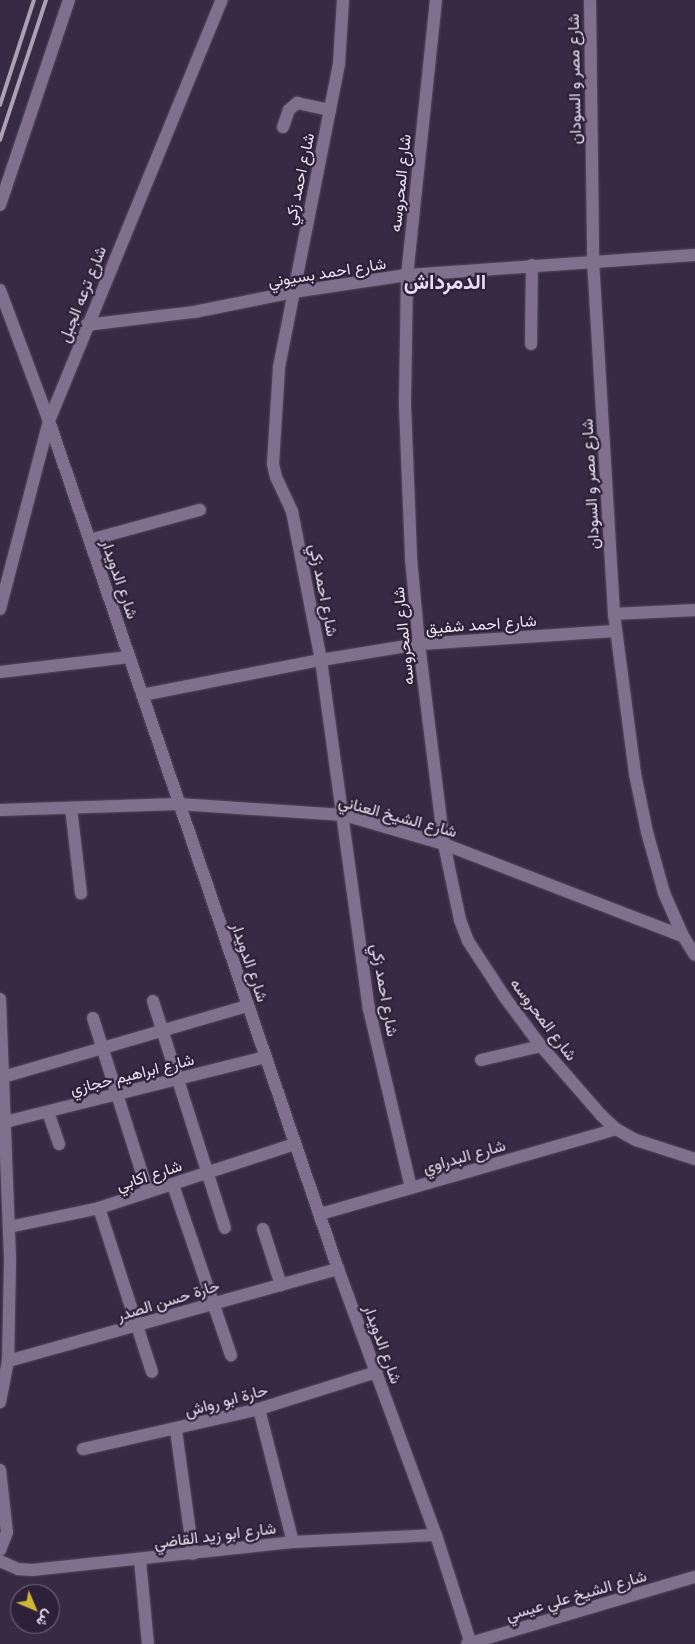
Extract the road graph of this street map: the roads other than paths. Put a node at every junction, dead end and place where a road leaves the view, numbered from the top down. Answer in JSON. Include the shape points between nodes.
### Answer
{"nodes":[{"id":1,"x":69,"y":0,"type":"edge"},
{"id":2,"x":222,"y":0,"type":"edge"},
{"id":3,"x":343,"y":0,"type":"edge"},
{"id":4,"x":436,"y":0,"type":"edge"},
{"id":5,"x":590,"y":0,"type":"edge"},
{"id":6,"x":330,"y":110,"type":"junction"},
{"id":7,"x":283,"y":127,"type":"dead end"},
{"id":8,"x":0,"y":205,"type":"edge"},
{"id":9,"x":695,"y":255,"type":"edge"},
{"id":10,"x":593,"y":260,"type":"junction"},
{"id":11,"x":532,"y":265,"type":"junction"},
{"id":12,"x":407,"y":275,"type":"junction"},
{"id":13,"x":0,"y":290,"type":"edge"},
{"id":14,"x":293,"y":292,"type":"junction"},
{"id":15,"x":86,"y":325,"type":"junction"},
{"id":16,"x":531,"y":344,"type":"dead end"},
{"id":17,"x":49,"y":421,"type":"junction"},
{"id":18,"x":200,"y":510,"type":"dead end"},
{"id":19,"x":90,"y":540,"type":"junction"},
{"id":20,"x":0,"y":609,"type":"edge"},
{"id":21,"x":695,"y":610,"type":"edge"},
{"id":22,"x":614,"y":614,"type":"junction"},
{"id":23,"x":616,"y":631,"type":"junction"},
{"id":24,"x":420,"y":644,"type":"junction"},
{"id":25,"x":129,"y":657,"type":"junction"},
{"id":26,"x":321,"y":660,"type":"junction"},
{"id":27,"x":0,"y":672,"type":"edge"},
{"id":28,"x":142,"y":695,"type":"junction"},
{"id":29,"x":178,"y":804,"type":"junction"},
{"id":30,"x":71,"y":808,"type":"junction"},
{"id":31,"x":0,"y":810,"type":"edge"},
{"id":32,"x":344,"y":816,"type":"junction"},
{"id":33,"x":444,"y":844,"type":"junction"},
{"id":34,"x":82,"y":893,"type":"dead end"},
{"id":35,"x":683,"y":936,"type":"junction"},
{"id":36,"x":695,"y":955,"type":"edge"},
{"id":37,"x":0,"y":999,"type":"edge"},
{"id":38,"x":153,"y":1001,"type":"dead end"},
{"id":39,"x":248,"y":1006,"type":"junction"},
{"id":40,"x":93,"y":1018,"type":"dead end"},
{"id":41,"x":162,"y":1030,"type":"junction"},
{"id":42,"x":541,"y":1046,"type":"junction"},
{"id":43,"x":103,"y":1048,"type":"junction"},
{"id":44,"x":266,"y":1057,"type":"junction"},
{"id":45,"x":482,"y":1060,"type":"dead end"},
{"id":46,"x":3,"y":1078,"type":"junction"},
{"id":47,"x":178,"y":1080,"type":"junction"},
{"id":48,"x":118,"y":1095,"type":"junction"},
{"id":49,"x":48,"y":1112,"type":"junction"},
{"id":50,"x":5,"y":1122,"type":"junction"},
{"id":51,"x":616,"y":1129,"type":"junction"},
{"id":52,"x":58,"y":1144,"type":"dead end"},
{"id":53,"x":295,"y":1144,"type":"junction"},
{"id":54,"x":695,"y":1159,"type":"edge"},
{"id":55,"x":207,"y":1172,"type":"junction"},
{"id":56,"x":173,"y":1185,"type":"junction"},
{"id":57,"x":412,"y":1188,"type":"junction"},
{"id":58,"x":148,"y":1192,"type":"junction"},
{"id":59,"x":99,"y":1208,"type":"junction"},
{"id":60,"x":320,"y":1214,"type":"junction"},
{"id":61,"x":9,"y":1227,"type":"junction"},
{"id":62,"x":225,"y":1228,"type":"dead end"},
{"id":63,"x":263,"y":1229,"type":"dead end"},
{"id":64,"x":5,"y":1260,"type":"edge"},
{"id":65,"x":338,"y":1270,"type":"junction"},
{"id":66,"x":281,"y":1285,"type":"junction"},
{"id":67,"x":214,"y":1302,"type":"junction"},
{"id":68,"x":136,"y":1327,"type":"junction"},
{"id":69,"x":231,"y":1355,"type":"dead end"},
{"id":70,"x":8,"y":1361,"type":"junction"},
{"id":71,"x":152,"y":1372,"type":"dead end"},
{"id":72,"x":376,"y":1372,"type":"junction"},
{"id":73,"x":0,"y":1402,"type":"edge"},
{"id":74,"x":259,"y":1409,"type":"junction"},
{"id":75,"x":176,"y":1430,"type":"junction"},
{"id":76,"x":83,"y":1449,"type":"dead end"},
{"id":77,"x":0,"y":1470,"type":"edge"},
{"id":78,"x":436,"y":1535,"type":"junction"},
{"id":79,"x":293,"y":1542,"type":"junction"},
{"id":80,"x":0,"y":1550,"type":"edge"},
{"id":81,"x":193,"y":1554,"type":"junction"},
{"id":82,"x":140,"y":1560,"type":"junction"},
{"id":83,"x":0,"y":1561,"type":"edge"},
{"id":84,"x":695,"y":1577,"type":"edge"},
{"id":85,"x":148,"y":1644,"type":"edge"},
{"id":86,"x":469,"y":1644,"type":"edge"}],
"edges":[{"from":1,"to":8,"type":"street"},
{"from":2,"to":15,"type":"street","name":"شارع ترعه الجبل"},
{"from":3,"to":6,"type":"street","name":"شارع احمد زكي","via":[[343,34]]},
{"from":4,"to":12,"type":"street","name":"شارع المحروسه"},
{"from":5,"to":10,"type":"street","name":"شارع مصر و السودان"},
{"from":6,"to":7,"type":"street","via":[[297,103],[289,110]]},
{"from":6,"to":14,"type":"street","name":"شارع احمد زكي"},
{"from":9,"to":10,"type":"street","name":"شارع احمد بسيوني"},
{"from":10,"to":11,"type":"street","name":"شارع احمد بسيوني"},
{"from":10,"to":22,"type":"street","name":"شارع مصر و السودان"},
{"from":11,"to":12,"type":"street","name":"شارع احمد بسيوني"},
{"from":11,"to":16,"type":"street"},
{"from":12,"to":14,"type":"street","name":"شارع احمد بسيوني"},
{"from":12,"to":24,"type":"street","name":"شارع المحروسه","via":[[405,406],[411,558]]},
{"from":13,"to":17,"type":"street","name":"شارع الدويدار"},
{"from":14,"to":15,"type":"street","name":"شارع احمد بسيوني","via":[[194,312]]},
{"from":14,"to":26,"type":"street","name":"شارع احمد زكي","via":[[279,368],[273,464],[292,511]]},
{"from":15,"to":17,"type":"street","name":"شارع ترعه الجبل"},
{"from":17,"to":19,"type":"street","name":"شارع الدويدار"},
{"from":17,"to":20,"type":"street","name":"شارع ترعه الجبل"},
{"from":18,"to":19,"type":"street"},
{"from":19,"to":25,"type":"street","name":"شارع الدويدار"},
{"from":21,"to":22,"type":"street"},
{"from":22,"to":23,"type":"street","name":"شارع مصر و السودان"},
{"from":23,"to":24,"type":"street","name":"شارع احمد شفيق"},
{"from":23,"to":35,"type":"street","name":"شارع مصر و السودان","via":[[635,774],[647,832],[664,893]]},
{"from":24,"to":26,"type":"street","name":"شارع احمد شفيق"},
{"from":24,"to":33,"type":"street","name":"شارع المحروسه"},
{"from":25,"to":27,"type":"street"},
{"from":25,"to":28,"type":"street","name":"شارع الدويدار"},
{"from":26,"to":28,"type":"street","name":"شارع احمد شفيق"},
{"from":26,"to":32,"type":"street","name":"شارع احمد زكي"},
{"from":28,"to":29,"type":"street","name":"شارع الدويدار"},
{"from":29,"to":30,"type":"street","name":"شارع الشيخ العناني"},
{"from":29,"to":32,"type":"street","name":"شارع الشيخ العناني"},
{"from":29,"to":39,"type":"street","name":"شارع الدويدار"},
{"from":30,"to":31,"type":"street","name":"شارع الشيخ العناني"},
{"from":30,"to":34,"type":"street"},
{"from":32,"to":33,"type":"street","name":"شارع الشيخ العناني"},
{"from":32,"to":57,"type":"street","name":"شارع احمد زكي","via":[[369,1009]]},
{"from":33,"to":35,"type":"street","name":"شارع الشيخ العناني"},
{"from":33,"to":42,"type":"street","name":"شارع المحروسه","via":[[460,920],[468,941]]},
{"from":35,"to":36,"type":"street","name":"شارع مصر و السودان"},
{"from":37,"to":46,"type":"street"},
{"from":38,"to":41,"type":"street"},
{"from":39,"to":41,"type":"street"},
{"from":39,"to":44,"type":"street","name":"شارع الدويدار"},
{"from":40,"to":43,"type":"street"},
{"from":41,"to":43,"type":"street"},
{"from":41,"to":47,"type":"street"},
{"from":42,"to":45,"type":"street"},
{"from":42,"to":51,"type":"street","name":"شارع المحروسه"},
{"from":43,"to":46,"type":"street"},
{"from":43,"to":48,"type":"street"},
{"from":44,"to":47,"type":"street","name":"شارع ابراهيم حجازي"},
{"from":44,"to":53,"type":"street","name":"شارع الدويدار"},
{"from":46,"to":50,"type":"street"},
{"from":47,"to":48,"type":"street","name":"شارع ابراهيم حجازي"},
{"from":47,"to":55,"type":"street"},
{"from":48,"to":49,"type":"street","name":"شارع ابراهيم حجازي"},
{"from":48,"to":58,"type":"street"},
{"from":49,"to":50,"type":"street","name":"شارع ابراهيم حجازي"},
{"from":49,"to":52,"type":"street"},
{"from":50,"to":61,"type":"street"},
{"from":51,"to":54,"type":"street","name":"شارع المحروسه","via":[[636,1140]]},
{"from":51,"to":57,"type":"street","name":"شارع البدراوي"},
{"from":53,"to":55,"type":"street","name":"شارع اكابي"},
{"from":53,"to":60,"type":"street","name":"شارع الدويدار"},
{"from":55,"to":56,"type":"street","name":"شارع اكابي"},
{"from":55,"to":62,"type":"street"},
{"from":56,"to":58,"type":"street","name":"شارع اكابي"},
{"from":56,"to":67,"type":"street"},
{"from":57,"to":60,"type":"street","name":"شارع البدراوي"},
{"from":58,"to":59,"type":"street","name":"شارع اكابي"},
{"from":59,"to":61,"type":"street","name":"شارع اكابي"},
{"from":59,"to":68,"type":"street"},
{"from":60,"to":65,"type":"street","name":"شارع الدويدار"},
{"from":61,"to":64,"type":"street"},
{"from":63,"to":66,"type":"street"},
{"from":64,"to":70,"type":"street"},
{"from":65,"to":66,"type":"street","name":"حارة حسن الصدر"},
{"from":65,"to":72,"type":"street","name":"شارع الدويدار"},
{"from":66,"to":67,"type":"street","name":"حارة حسن الصدر"},
{"from":67,"to":68,"type":"street","name":"حارة حسن الصدر"},
{"from":67,"to":69,"type":"street"},
{"from":68,"to":70,"type":"street","name":"حارة حسن الصدر"},
{"from":68,"to":71,"type":"street"},
{"from":70,"to":73,"type":"street"},
{"from":72,"to":74,"type":"street","name":"حارة ابو رواش"},
{"from":72,"to":78,"type":"street","name":"شارع الدويدار"},
{"from":74,"to":75,"type":"street","name":"حارة ابو رواش"},
{"from":74,"to":79,"type":"street"},
{"from":75,"to":76,"type":"street","name":"حارة ابو رواش"},
{"from":75,"to":81,"type":"street"},
{"from":77,"to":80,"type":"street","via":[[7,1532]]},
{"from":78,"to":79,"type":"street","name":"شارع ابو زيد القاضي"},
{"from":78,"to":86,"type":"street","name":"شارع الدويدار"},
{"from":79,"to":81,"type":"street","name":"شارع ابو زيد القاضي"},
{"from":81,"to":82,"type":"street","name":"شارع ابو زيد القاضي"},
{"from":82,"to":83,"type":"street","name":"شارع ابو زيد القاضي","via":[[32,1570],[18,1569]]},
{"from":82,"to":85,"type":"street"},
{"from":84,"to":86,"type":"street","name":"شارع الشيخ علي عيسي"}]}
